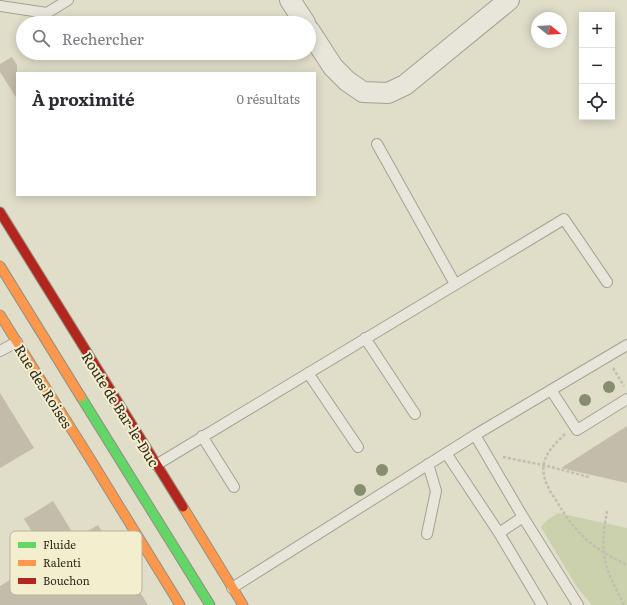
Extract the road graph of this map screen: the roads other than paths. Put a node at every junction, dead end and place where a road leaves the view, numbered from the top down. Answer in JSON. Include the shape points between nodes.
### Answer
{"nodes":[{"id":1,"x":68,"y":0,"type":"edge"},
{"id":2,"x":290,"y":0,"type":"edge"},
{"id":3,"x":509,"y":0,"type":"edge"},
{"id":4,"x":0,"y":6,"type":"edge"},
{"id":5,"x":300,"y":16,"type":"edge"},
{"id":6,"x":316,"y":41,"type":"edge"},
{"id":7,"x":377,"y":144,"type":"dead end"},
{"id":8,"x":0,"y":212,"type":"edge"},
{"id":9,"x":0,"y":266,"type":"edge"},
{"id":10,"x":607,"y":282,"type":"dead end"},
{"id":11,"x":455,"y":284,"type":"junction"},
{"id":12,"x":0,"y":315,"type":"edge"},
{"id":13,"x":365,"y":338,"type":"junction"},
{"id":14,"x":17,"y":342,"type":"junction"},
{"id":15,"x":627,"y":345,"type":"edge"},
{"id":16,"x":0,"y":351,"type":"edge"},
{"id":17,"x":308,"y":373,"type":"junction"},
{"id":18,"x":551,"y":390,"type":"junction"},
{"id":19,"x":627,"y":400,"type":"edge"},
{"id":20,"x":415,"y":414,"type":"dead end"},
{"id":21,"x":475,"y":435,"type":"junction"},
{"id":22,"x":202,"y":436,"type":"junction"},
{"id":23,"x":109,"y":443,"type":"junction"},
{"id":24,"x":358,"y":447,"type":"dead end"},
{"id":25,"x":446,"y":453,"type":"junction"},
{"id":26,"x":89,"y":456,"type":"junction"},
{"id":27,"x":156,"y":464,"type":"junction"},
{"id":28,"x":428,"y":464,"type":"junction"},
{"id":29,"x":234,"y":487,"type":"dead end"},
{"id":30,"x":523,"y":517,"type":"junction"},
{"id":31,"x":135,"y":531,"type":"edge"},
{"id":32,"x":499,"y":532,"type":"junction"},
{"id":33,"x":427,"y":534,"type":"dead end"},
{"id":34,"x":142,"y":543,"type":"edge"},
{"id":35,"x":232,"y":588,"type":"junction"},
{"id":36,"x":180,"y":605,"type":"edge"},
{"id":37,"x":210,"y":605,"type":"edge"},
{"id":38,"x":243,"y":605,"type":"edge"},
{"id":39,"x":542,"y":605,"type":"edge"},
{"id":40,"x":578,"y":605,"type":"edge"}],
"edges":[{"from":1,"to":4,"type":"lane","via":[[47,13]]},
{"from":2,"to":5,"type":"street"},
{"from":3,"to":6,"type":"street","via":[[405,86],[388,93],[363,92],[347,81],[333,67]]},
{"from":7,"to":11,"type":"lane"},
{"from":8,"to":27,"type":"main road","name":"Route de Bar-le-Duc"},
{"from":9,"to":23,"type":"main road","name":"Route de Bar-le-Duc"},
{"from":10,"to":11,"type":"lane","via":[[564,219]]},
{"from":11,"to":13,"type":"lane"},
{"from":12,"to":14,"type":"main road","name":"Rue des Roises"},
{"from":13,"to":17,"type":"lane"},
{"from":13,"to":20,"type":"lane"},
{"from":14,"to":16,"type":"lane"},
{"from":14,"to":26,"type":"main road","name":"Rue des Roises"},
{"from":15,"to":18,"type":"lane"},
{"from":17,"to":22,"type":"lane"},
{"from":17,"to":24,"type":"lane"},
{"from":18,"to":19,"type":"lane","via":[[577,430]]},
{"from":18,"to":21,"type":"lane"},
{"from":21,"to":25,"type":"lane"},
{"from":21,"to":30,"type":"lane"},
{"from":22,"to":27,"type":"lane"},
{"from":22,"to":29,"type":"lane"},
{"from":23,"to":26,"type":"street"},
{"from":23,"to":37,"type":"main road","name":"Route de Bar-le-Duc"},
{"from":25,"to":28,"type":"lane"},
{"from":25,"to":32,"type":"lane"},
{"from":26,"to":31,"type":"main road","name":"Rue des Roises"},
{"from":27,"to":35,"type":"main road","name":"Route de Bar-le-Duc"},
{"from":28,"to":33,"type":"lane","via":[[436,491]]},
{"from":28,"to":35,"type":"lane"},
{"from":30,"to":32,"type":"lane"},
{"from":30,"to":40,"type":"lane"},
{"from":32,"to":39,"type":"lane"},
{"from":34,"to":36,"type":"main road","name":"Rue des Roises"},
{"from":35,"to":38,"type":"main road","name":"Route de Bar-le-Duc"}]}
